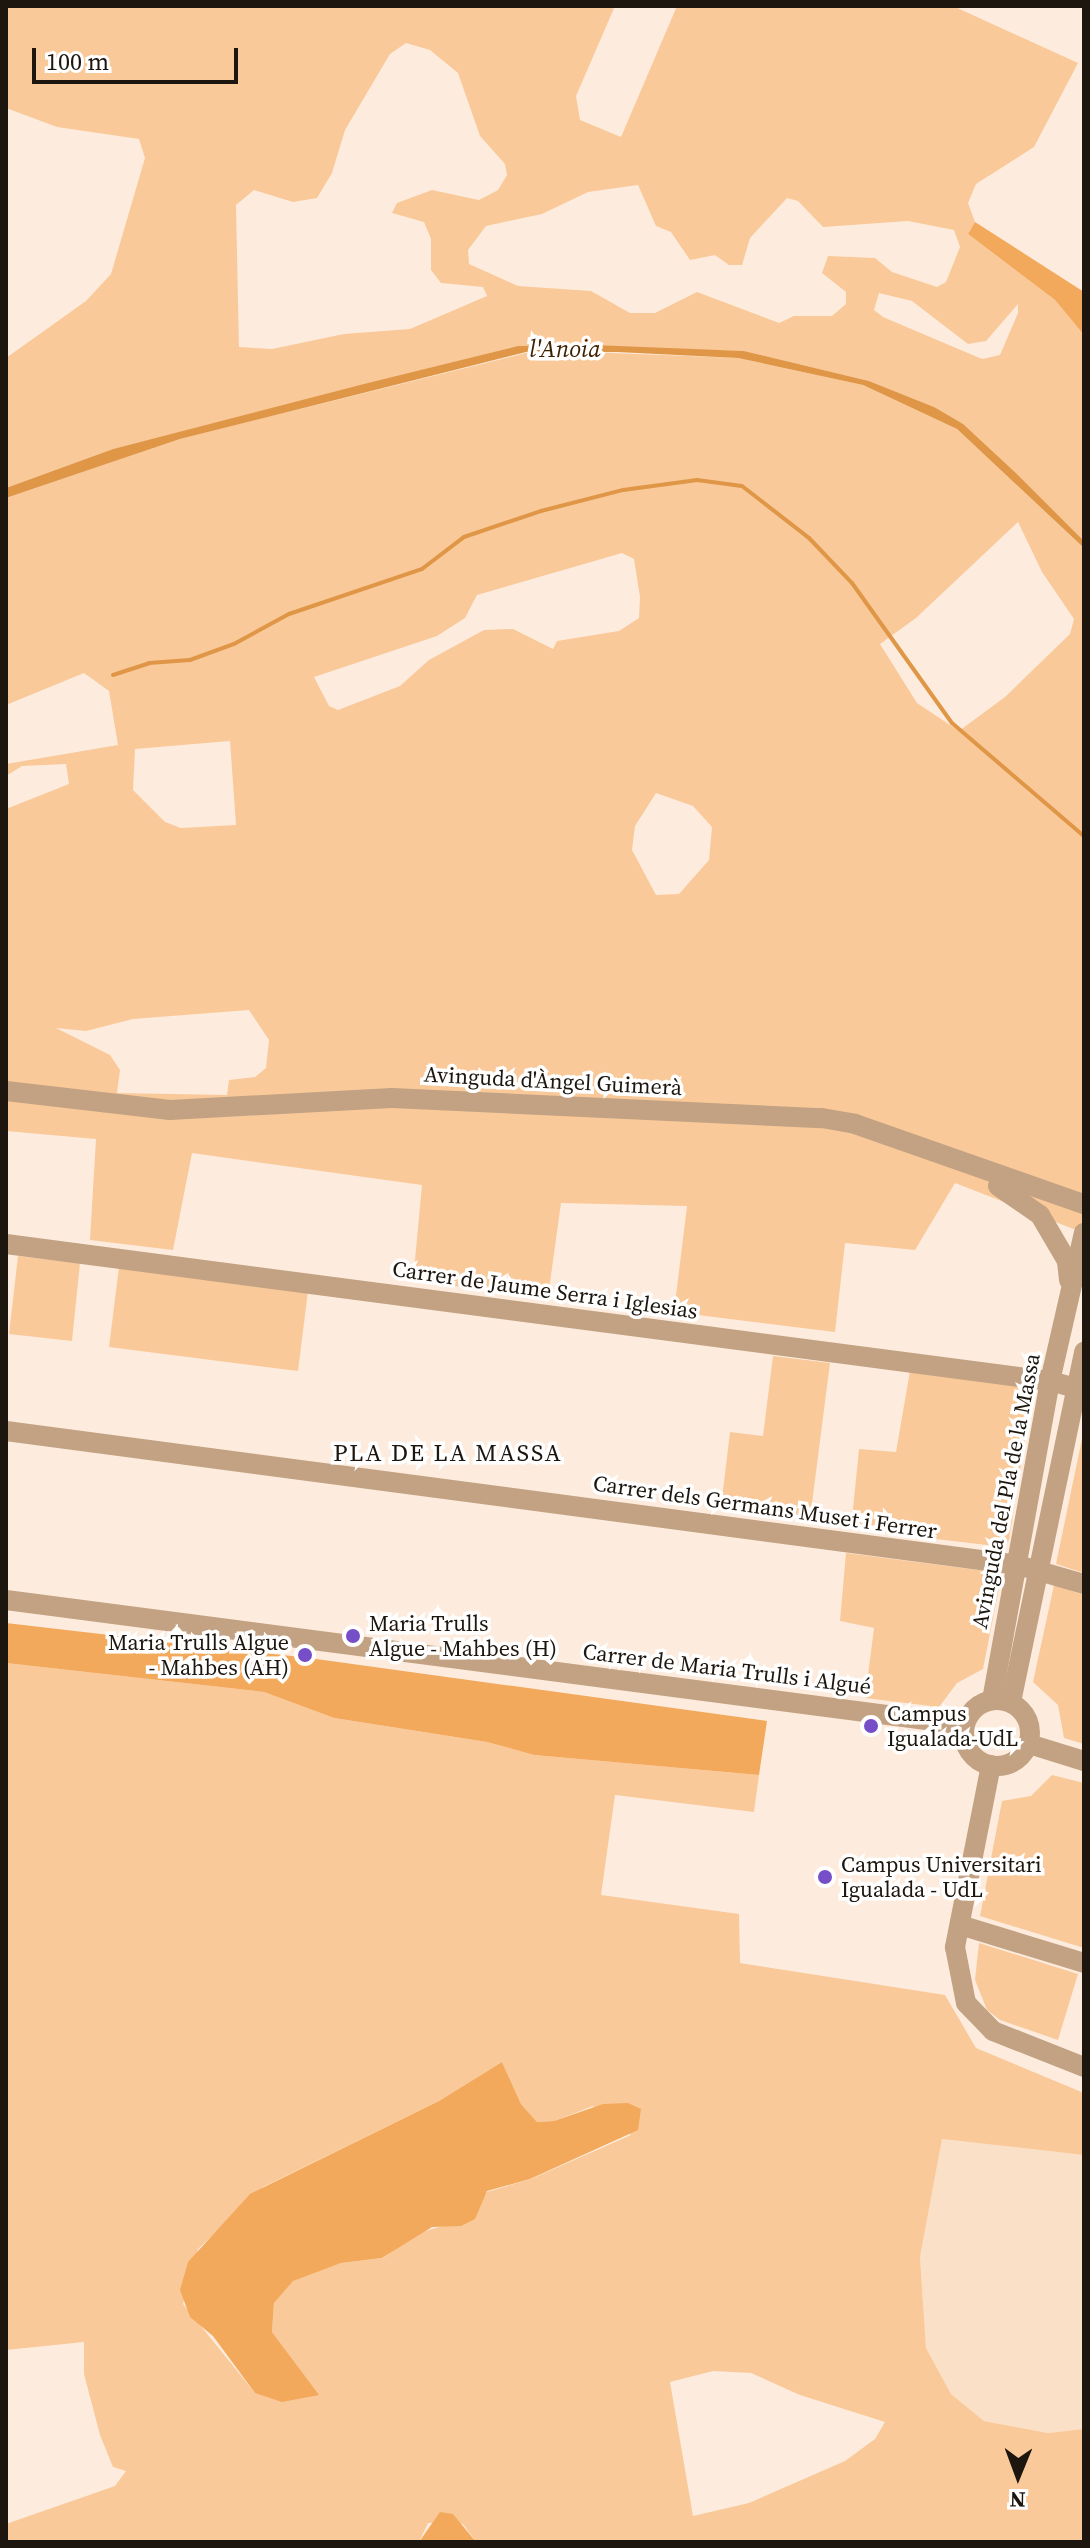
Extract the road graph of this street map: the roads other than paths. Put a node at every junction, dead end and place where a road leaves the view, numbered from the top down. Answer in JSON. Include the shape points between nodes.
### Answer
{"nodes":[{"id":1,"x":6,"y":1091,"type":"edge"},
{"id":2,"x":790,"y":1115,"type":"junction"},
{"id":3,"x":1084,"y":1204,"type":"edge"},
{"id":4,"x":1084,"y":1233,"type":"edge"},
{"id":5,"x":6,"y":1244,"type":"edge"},
{"id":6,"x":1069,"y":1292,"type":"junction"},
{"id":7,"x":1084,"y":1352,"type":"edge"},
{"id":8,"x":1050,"y":1381,"type":"junction"},
{"id":9,"x":1081,"y":1389,"type":"edge"},
{"id":10,"x":6,"y":1431,"type":"edge"},
{"id":11,"x":1018,"y":1565,"type":"junction"},
{"id":12,"x":1042,"y":1571,"type":"junction"},
{"id":13,"x":1084,"y":1584,"type":"edge"},
{"id":14,"x":6,"y":1600,"type":"edge"},
{"id":15,"x":1002,"y":1701,"type":"junction"},
{"id":16,"x":965,"y":1725,"type":"junction"},
{"id":17,"x":1029,"y":1744,"type":"junction"},
{"id":18,"x":1084,"y":1761,"type":"edge"},
{"id":19,"x":991,"y":1765,"type":"junction"},
{"id":20,"x":960,"y":1925,"type":"junction"},
{"id":21,"x":1084,"y":1963,"type":"edge"},
{"id":22,"x":1084,"y":2067,"type":"edge"}],
"edges":[{"from":1,"to":2,"type":"street","name":"Avinguda d'Àngel Guimerà","via":[[170,1110],[392,1098]]},
{"from":2,"to":3,"type":"street","name":"Avinguda d'Àngel Guimerà","via":[[855,1124]]},
{"from":2,"to":6,"type":"street","name":"Avinguda del Pla de la Massa","via":[[1012,1192],[1054,1235],[1067,1261]]},
{"from":4,"to":6,"type":"street","name":"Avinguda del Pla de la Massa"},
{"from":5,"to":8,"type":"street","name":"Carrer de Jaume Serra i Iglesias"},
{"from":6,"to":8,"type":"street","name":"Avinguda del Pla de la Massa"},
{"from":7,"to":9,"type":"street"},
{"from":8,"to":9,"type":"street","name":"Carrer de Jaume Serra i Iglesias"},
{"from":8,"to":11,"type":"street","name":"Avinguda del Pla de la Massa"},
{"from":9,"to":12,"type":"street"},
{"from":10,"to":11,"type":"street","name":"Carrer dels Germans Muset i Ferrer"},
{"from":11,"to":12,"type":"street","name":"Carrer dels Germans Muset i Ferrer"},
{"from":11,"to":15,"type":"street","name":"Avinguda del Pla de la Massa"},
{"from":12,"to":13,"type":"street","name":"Carrer dels Germans Muset i Ferrer"},
{"from":12,"to":15,"type":"street"},
{"from":14,"to":16,"type":"street","name":"Carrer de Maria Trulls i Algué"},
{"from":15,"to":16,"type":"street","via":[[975,1708]]},
{"from":15,"to":17,"type":"street","via":[[1028,1720]]},
{"from":16,"to":19,"type":"street","via":[[969,1750]]},
{"from":17,"to":18,"type":"street"},
{"from":17,"to":19,"type":"street","via":[[1014,1762]]},
{"from":19,"to":20,"type":"street"},
{"from":20,"to":21,"type":"street"},
{"from":20,"to":22,"type":"street","via":[[955,1969],[966,2003],[993,2031]]}]}
